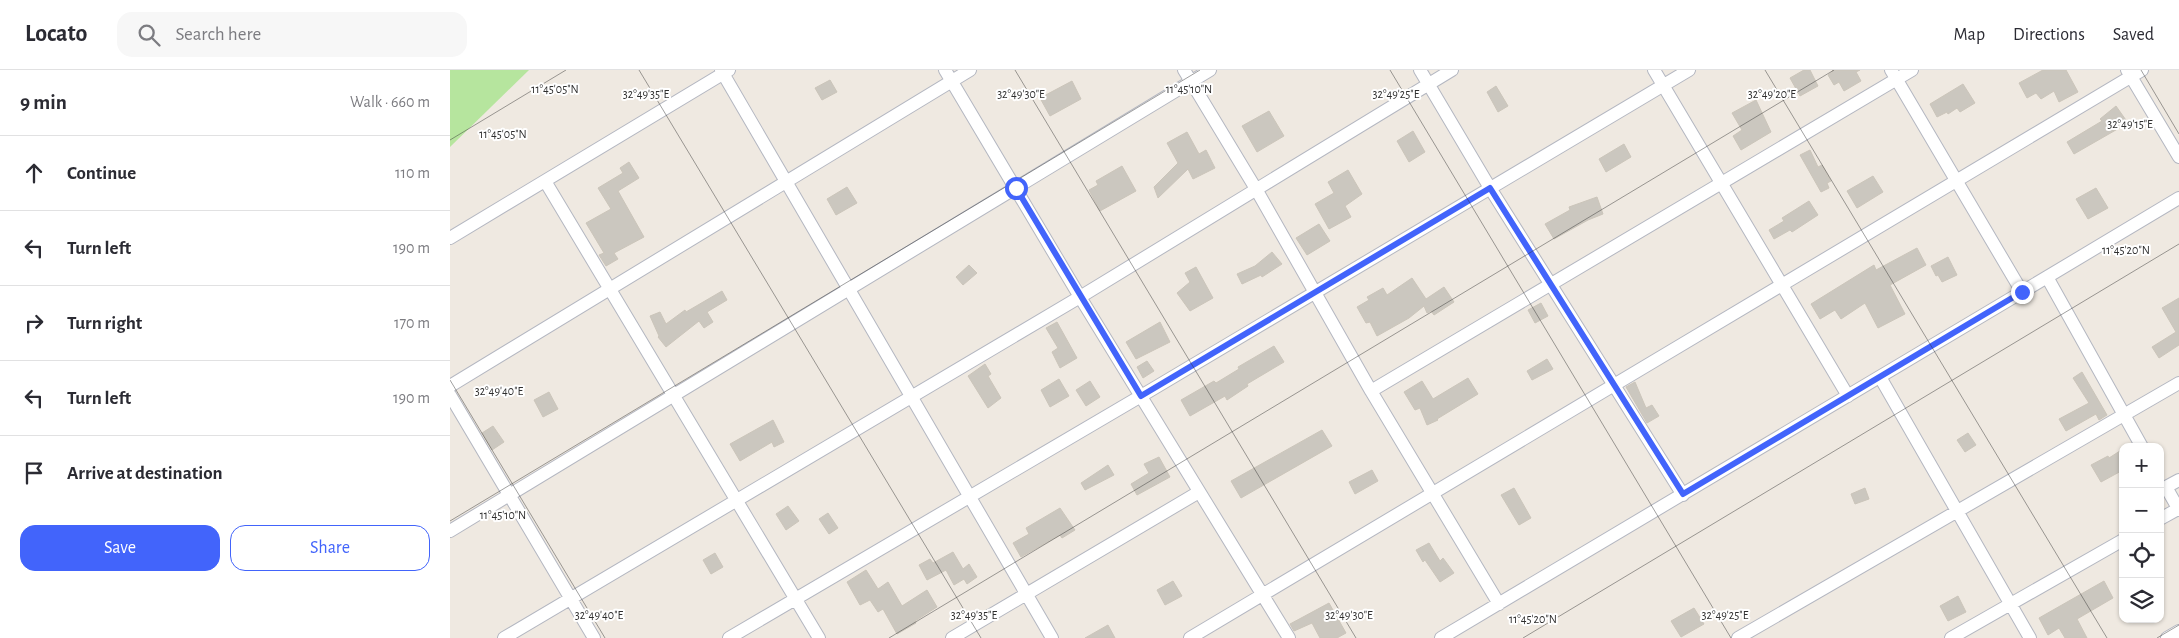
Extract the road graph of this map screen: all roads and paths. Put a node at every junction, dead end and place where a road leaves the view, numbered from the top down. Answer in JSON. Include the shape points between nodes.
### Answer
{"nodes":[{"id":1,"x":970,"y":70,"type":"edge"},
{"id":2,"x":1184,"y":70,"type":"edge"},
{"id":3,"x":1210,"y":70,"type":"edge"},
{"id":4,"x":1420,"y":70,"type":"edge"},
{"id":5,"x":1452,"y":70,"type":"edge"},
{"id":6,"x":1654,"y":70,"type":"edge"},
{"id":7,"x":1689,"y":70,"type":"edge"},
{"id":8,"x":1912,"y":70,"type":"edge"},
{"id":9,"x":2142,"y":70,"type":"edge"},
{"id":10,"x":724,"y":71,"type":"edge"},
{"id":11,"x":2129,"y":73,"type":"edge"},
{"id":12,"x":1894,"y":75,"type":"edge"},
{"id":13,"x":948,"y":76,"type":"edge"},
{"id":14,"x":1190,"y":82,"type":"junction"},
{"id":15,"x":1428,"y":84,"type":"junction"},
{"id":16,"x":1663,"y":85,"type":"junction"},
{"id":17,"x":2179,"y":157,"type":"edge"},
{"id":18,"x":1955,"y":179,"type":"junction"},
{"id":19,"x":545,"y":180,"type":"junction"},
{"id":20,"x":786,"y":182,"type":"junction"},
{"id":21,"x":1722,"y":183,"type":"junction"},
{"id":22,"x":1016,"y":188,"type":"junction"},
{"id":23,"x":1490,"y":188,"type":"junction"},
{"id":24,"x":1256,"y":189,"type":"junction"},
{"id":25,"x":2179,"y":198,"type":"edge"},
{"id":26,"x":450,"y":238,"type":"edge"},
{"id":27,"x":2047,"y":278,"type":"junction"},
{"id":28,"x":1782,"y":284,"type":"junction"},
{"id":29,"x":1551,"y":285,"type":"junction"},
{"id":30,"x":611,"y":288,"type":"junction"},
{"id":31,"x":848,"y":290,"type":"junction"},
{"id":32,"x":1315,"y":292,"type":"junction"},
{"id":33,"x":2022,"y":292,"type":"junction"},
{"id":34,"x":1080,"y":297,"type":"junction"},
{"id":35,"x":1880,"y":377,"type":"junction"},
{"id":36,"x":2179,"y":384,"type":"edge"},
{"id":37,"x":450,"y":386,"type":"edge"},
{"id":38,"x":1613,"y":386,"type":"junction"},
{"id":39,"x":1372,"y":391,"type":"junction"},
{"id":40,"x":450,"y":395,"type":"edge"},
{"id":41,"x":674,"y":395,"type":"junction"},
{"id":42,"x":1141,"y":396,"type":"junction"},
{"id":43,"x":1848,"y":396,"type":"junction"},
{"id":44,"x":912,"y":397,"type":"junction"},
{"id":45,"x":2124,"y":415,"type":"junction"},
{"id":46,"x":2140,"y":443,"type":"edge"},
{"id":47,"x":2179,"y":480,"type":"edge"},
{"id":48,"x":2164,"y":483,"type":"edge"},
{"id":49,"x":2164,"y":485,"type":"edge"},
{"id":50,"x":1200,"y":492,"type":"junction"},
{"id":51,"x":1434,"y":494,"type":"junction"},
{"id":52,"x":1683,"y":494,"type":"junction"},
{"id":53,"x":508,"y":496,"type":"junction"},
{"id":54,"x":971,"y":496,"type":"junction"},
{"id":55,"x":736,"y":500,"type":"junction"},
{"id":56,"x":2179,"y":509,"type":"edge"},
{"id":57,"x":1958,"y":512,"type":"junction"},
{"id":58,"x":2164,"y":517,"type":"edge"},
{"id":59,"x":450,"y":531,"type":"edge"},
{"id":60,"x":2119,"y":542,"type":"edge"},
{"id":61,"x":1027,"y":594,"type":"junction"},
{"id":62,"x":1263,"y":595,"type":"junction"},
{"id":63,"x":570,"y":598,"type":"junction"},
{"id":64,"x":796,"y":599,"type":"junction"},
{"id":65,"x":1499,"y":604,"type":"junction"},
{"id":66,"x":2010,"y":604,"type":"junction"},
{"id":67,"x":2179,"y":631,"type":"edge"},
{"id":68,"x":504,"y":638,"type":"edge"},
{"id":69,"x":594,"y":638,"type":"edge"},
{"id":70,"x":729,"y":638,"type":"edge"},
{"id":71,"x":819,"y":638,"type":"edge"},
{"id":72,"x":952,"y":638,"type":"edge"},
{"id":73,"x":1052,"y":638,"type":"edge"},
{"id":74,"x":1190,"y":638,"type":"edge"},
{"id":75,"x":1289,"y":638,"type":"edge"},
{"id":76,"x":1441,"y":638,"type":"edge"},
{"id":77,"x":1738,"y":638,"type":"edge"},
{"id":78,"x":1951,"y":638,"type":"edge"},
{"id":79,"x":2030,"y":638,"type":"edge"},
{"id":80,"x":2167,"y":638,"type":"edge"}],
"edges":[{"from":1,"to":13,"type":"street"},
{"from":2,"to":14,"type":"street"},
{"from":3,"to":14,"type":"street"},
{"from":4,"to":15,"type":"street"},
{"from":5,"to":15,"type":"street"},
{"from":6,"to":16,"type":"street"},
{"from":7,"to":16,"type":"street"},
{"from":8,"to":12,"type":"street"},
{"from":9,"to":11,"type":"street"},
{"from":10,"to":19,"type":"street"},
{"from":10,"to":20,"type":"street"},
{"from":11,"to":17,"type":"street"},
{"from":11,"to":18,"type":"street"},
{"from":12,"to":18,"type":"street"},
{"from":12,"to":21,"type":"street"},
{"from":13,"to":20,"type":"street"},
{"from":13,"to":22,"type":"street"},
{"from":14,"to":22,"type":"street"},
{"from":14,"to":24,"type":"street"},
{"from":15,"to":23,"type":"street"},
{"from":15,"to":24,"type":"street"},
{"from":16,"to":21,"type":"street"},
{"from":16,"to":23,"type":"street"},
{"from":18,"to":28,"type":"street"},
{"from":18,"to":33,"type":"street"},
{"from":19,"to":26,"type":"street"},
{"from":19,"to":30,"type":"street"},
{"from":20,"to":30,"type":"street"},
{"from":20,"to":31,"type":"street"},
{"from":21,"to":28,"type":"street"},
{"from":21,"to":29,"type":"street"},
{"from":22,"to":31,"type":"street"},
{"from":22,"to":34,"type":"street"},
{"from":23,"to":29,"type":"street"},
{"from":23,"to":32,"type":"street"},
{"from":24,"to":32,"type":"street"},
{"from":24,"to":34,"type":"street"},
{"from":25,"to":27,"type":"street"},
{"from":27,"to":33,"type":"street"},
{"from":27,"to":45,"type":"street"},
{"from":28,"to":38,"type":"street"},
{"from":28,"to":43,"type":"street"},
{"from":29,"to":38,"type":"street"},
{"from":29,"to":39,"type":"street"},
{"from":30,"to":37,"type":"street"},
{"from":30,"to":41,"type":"street"},
{"from":31,"to":41,"type":"street"},
{"from":31,"to":44,"type":"street"},
{"from":32,"to":39,"type":"street"},
{"from":32,"to":42,"type":"street"},
{"from":33,"to":35,"type":"street"},
{"from":34,"to":42,"type":"street"},
{"from":34,"to":44,"type":"street"},
{"from":35,"to":43,"type":"street"},
{"from":35,"to":57,"type":"street"},
{"from":36,"to":45,"type":"street"},
{"from":38,"to":51,"type":"street"},
{"from":38,"to":52,"type":"street"},
{"from":39,"to":51,"type":"street"},
{"from":40,"to":53,"type":"street"},
{"from":41,"to":53,"type":"street"},
{"from":41,"to":55,"type":"street"},
{"from":42,"to":50,"type":"street"},
{"from":42,"to":54,"type":"street"},
{"from":43,"to":52,"type":"street"},
{"from":44,"to":54,"type":"street"},
{"from":44,"to":55,"type":"street"},
{"from":45,"to":46,"type":"street"},
{"from":45,"to":57,"type":"street"},
{"from":47,"to":48,"type":"street"},
{"from":49,"to":56,"type":"street"},
{"from":50,"to":61,"type":"street"},
{"from":50,"to":62,"type":"street"},
{"from":51,"to":62,"type":"street"},
{"from":51,"to":65,"type":"street"},
{"from":52,"to":65,"type":"street"},
{"from":53,"to":59,"type":"street"},
{"from":53,"to":63,"type":"street"},
{"from":54,"to":61,"type":"street"},
{"from":54,"to":64,"type":"street"},
{"from":55,"to":63,"type":"street"},
{"from":55,"to":64,"type":"street"},
{"from":56,"to":58,"type":"street"},
{"from":57,"to":66,"type":"street"},
{"from":57,"to":77,"type":"street"},
{"from":60,"to":66,"type":"street"},
{"from":61,"to":72,"type":"street"},
{"from":61,"to":73,"type":"street"},
{"from":62,"to":74,"type":"street"},
{"from":62,"to":75,"type":"street"},
{"from":63,"to":68,"type":"street"},
{"from":63,"to":69,"type":"street"},
{"from":64,"to":70,"type":"street"},
{"from":64,"to":71,"type":"street"},
{"from":65,"to":76,"type":"street"},
{"from":66,"to":78,"type":"street"},
{"from":66,"to":79,"type":"street"},
{"from":67,"to":80,"type":"street"}]}
